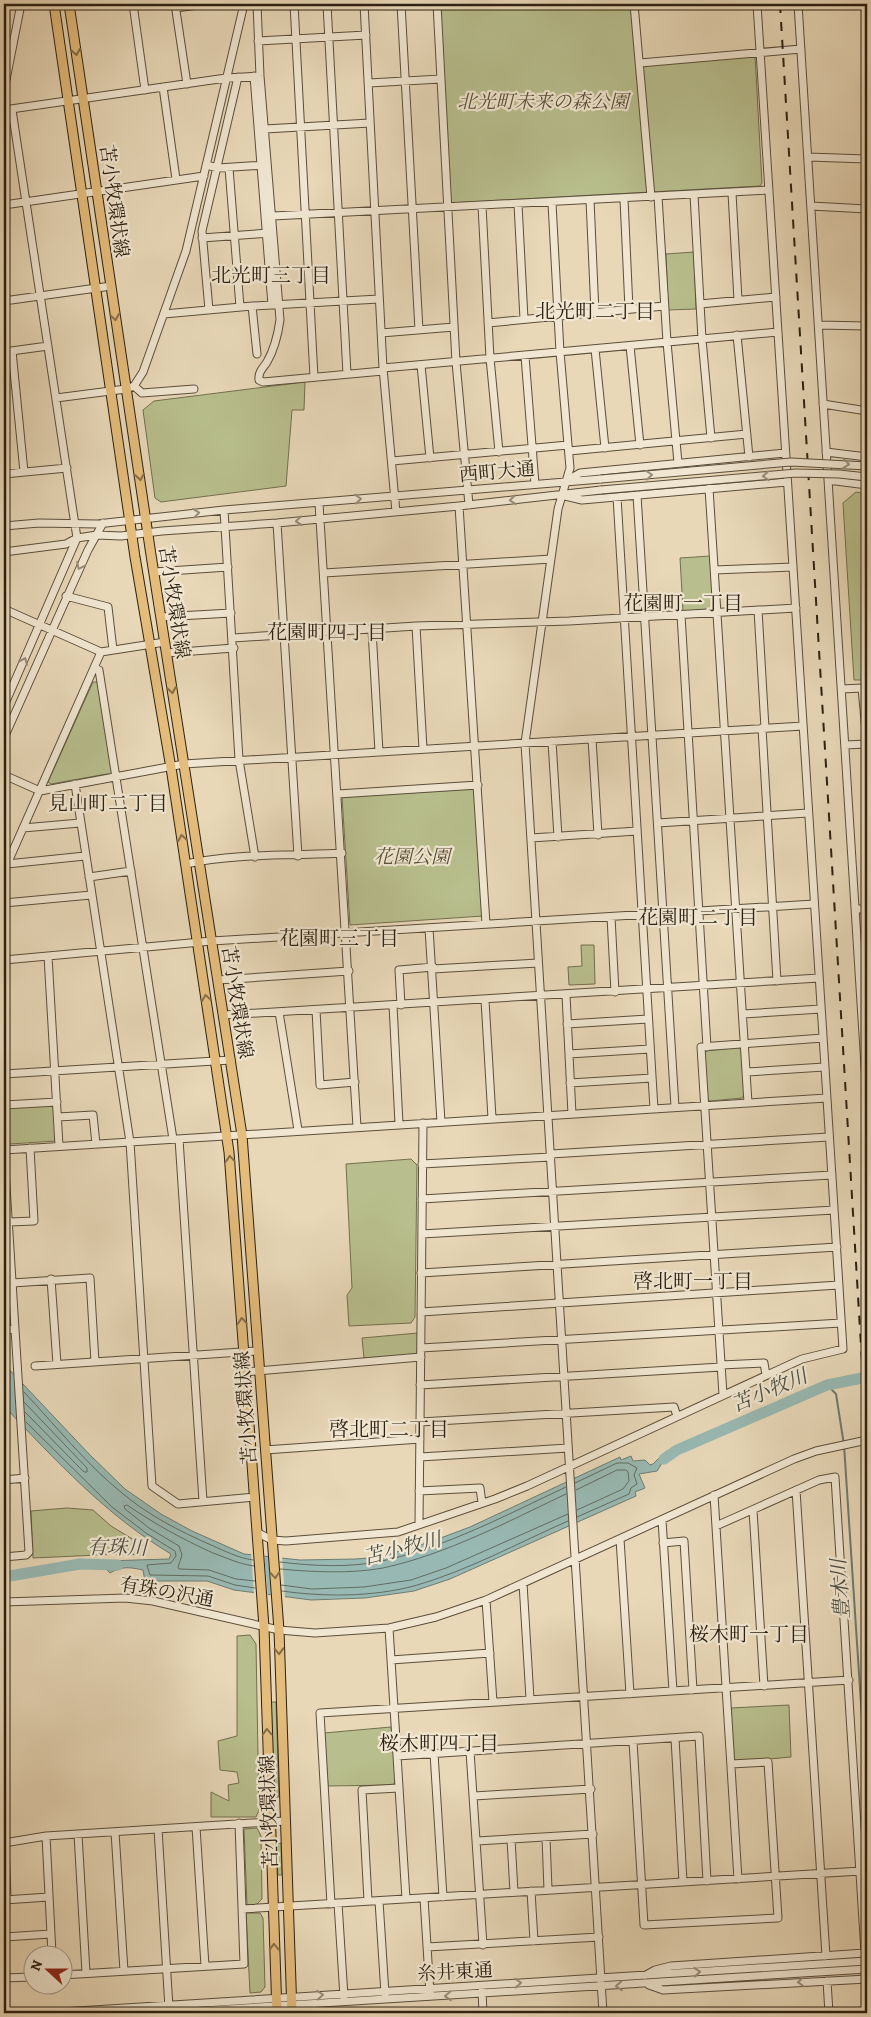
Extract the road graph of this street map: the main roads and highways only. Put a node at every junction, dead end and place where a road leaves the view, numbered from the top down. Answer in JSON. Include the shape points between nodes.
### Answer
{"nodes":[{"id":1,"x":54,"y":4,"type":"edge"},
{"id":2,"x":69,"y":4,"type":"edge"},
{"id":3,"x":291,"y":2005,"type":"edge"},
{"id":4,"x":276,"y":2006,"type":"edge"}],
"edges":[{"from":4,"to":1,"type":"main road","name":"苫小牧環状線","one_way":true,"via":[[263,1600],[227,1136],[132,534]]},
{"from":2,"to":3,"type":"main road","name":"苫小牧環状線","one_way":true,"via":[[242,1135],[279,1630]]}]}
